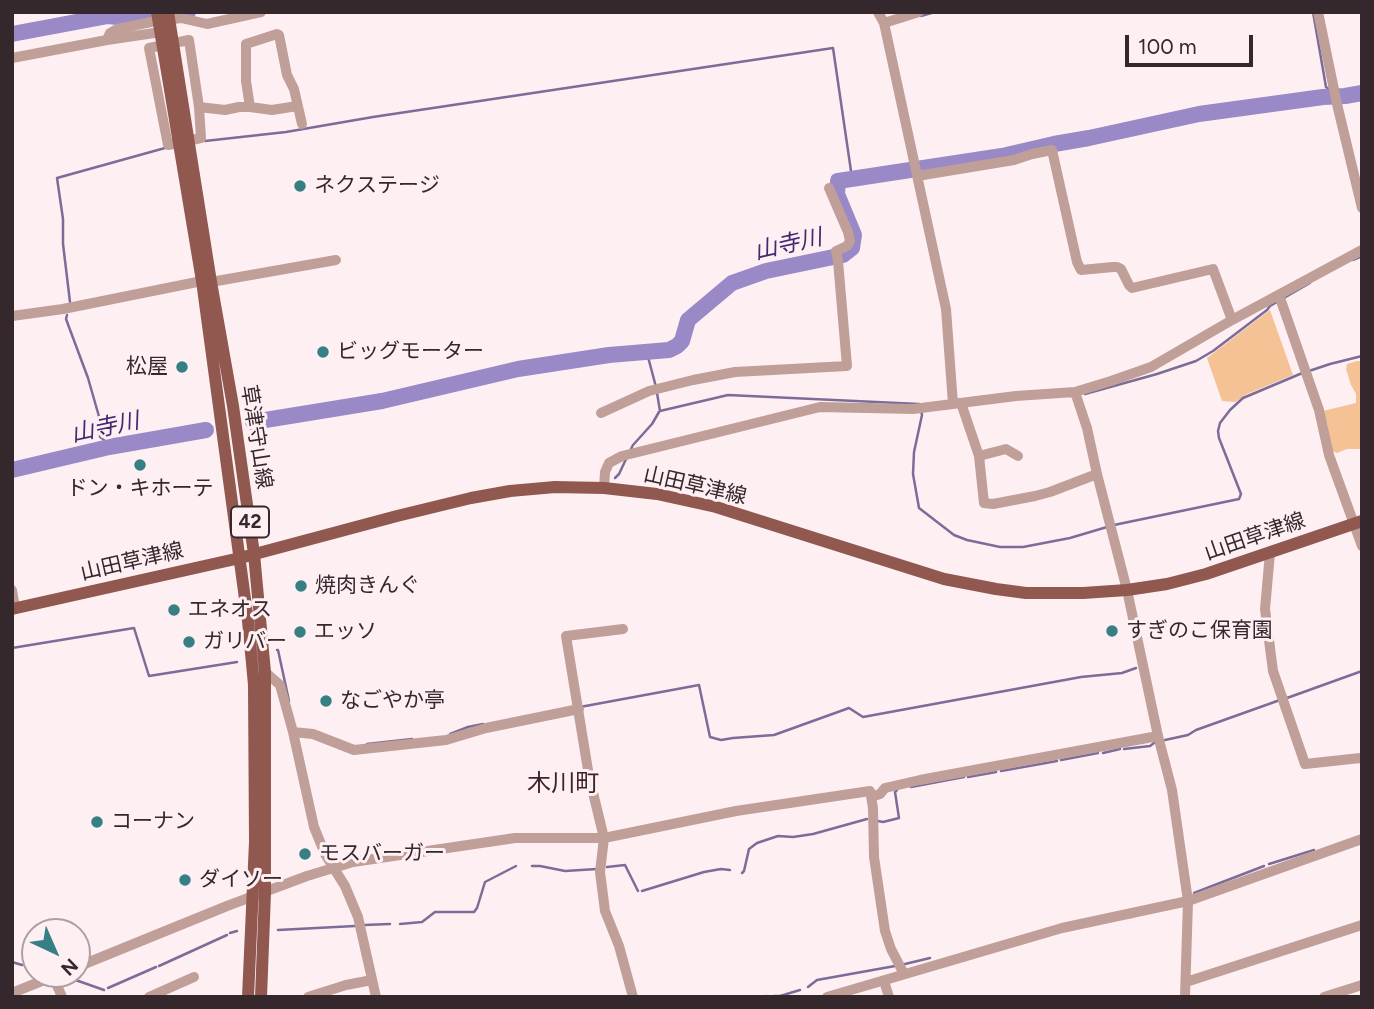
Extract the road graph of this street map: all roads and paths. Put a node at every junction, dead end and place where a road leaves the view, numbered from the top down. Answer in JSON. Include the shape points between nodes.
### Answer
{"nodes":[{"id":1,"x":158,"y":12,"type":"edge"},
{"id":2,"x":168,"y":12,"type":"edge"},
{"id":3,"x":261,"y":12,"type":"edge"},
{"id":4,"x":878,"y":12,"type":"edge"},
{"id":5,"x":919,"y":12,"type":"edge"},
{"id":6,"x":1318,"y":12,"type":"edge"},
{"id":7,"x":884,"y":23,"type":"junction"},
{"id":8,"x":165,"y":32,"type":"junction"},
{"id":9,"x":107,"y":40,"type":"junction"},
{"id":10,"x":12,"y":58,"type":"edge"},
{"id":11,"x":297,"y":106,"type":"junction"},
{"id":12,"x":199,"y":107,"type":"junction"},
{"id":13,"x":250,"y":107,"type":"junction"},
{"id":14,"x":302,"y":124,"type":"dead end"},
{"id":15,"x":184,"y":141,"type":"junction"},
{"id":16,"x":917,"y":176,"type":"junction"},
{"id":17,"x":829,"y":188,"type":"dead end"},
{"id":18,"x":1362,"y":208,"type":"edge"},
{"id":19,"x":1362,"y":250,"type":"edge"},
{"id":20,"x":336,"y":260,"type":"dead end"},
{"id":21,"x":206,"y":281,"type":"junction"},
{"id":22,"x":1279,"y":295,"type":"junction"},
{"id":23,"x":12,"y":316,"type":"edge"},
{"id":24,"x":1232,"y":320,"type":"junction"},
{"id":25,"x":1075,"y":392,"type":"junction"},
{"id":26,"x":957,"y":404,"type":"junction"},
{"id":27,"x":601,"y":413,"type":"dead end"},
{"id":28,"x":979,"y":456,"type":"junction"},
{"id":29,"x":1018,"y":456,"type":"dead end"},
{"id":30,"x":1097,"y":474,"type":"junction"},
{"id":31,"x":604,"y":488,"type":"junction"},
{"id":32,"x":1358,"y":522,"type":"edge"},
{"id":33,"x":1362,"y":546,"type":"edge"},
{"id":34,"x":1270,"y":553,"type":"junction"},
{"id":35,"x":254,"y":554,"type":"junction"},
{"id":36,"x":240,"y":558,"type":"junction"},
{"id":37,"x":12,"y":590,"type":"edge"},
{"id":38,"x":1127,"y":590,"type":"junction"},
{"id":39,"x":13,"y":608,"type":"edge"},
{"id":40,"x":623,"y":629,"type":"dead end"},
{"id":41,"x":265,"y":672,"type":"junction"},
{"id":42,"x":579,"y":709,"type":"junction"},
{"id":43,"x":293,"y":732,"type":"junction"},
{"id":44,"x":1158,"y":736,"type":"junction"},
{"id":45,"x":1362,"y":759,"type":"edge"},
{"id":46,"x":871,"y":797,"type":"junction"},
{"id":47,"x":604,"y":838,"type":"junction"},
{"id":48,"x":1362,"y":839,"type":"edge"},
{"id":49,"x":334,"y":867,"type":"junction"},
{"id":50,"x":259,"y":895,"type":"junction"},
{"id":51,"x":1188,"y":901,"type":"junction"},
{"id":52,"x":1362,"y":925,"type":"edge"},
{"id":53,"x":91,"y":961,"type":"edge"},
{"id":54,"x":904,"y":974,"type":"junction"},
{"id":55,"x":194,"y":977,"type":"dead end"},
{"id":56,"x":372,"y":980,"type":"junction"},
{"id":57,"x":884,"y":981,"type":"junction"},
{"id":58,"x":1186,"y":982,"type":"junction"},
{"id":59,"x":1362,"y":985,"type":"edge"},
{"id":60,"x":149,"y":997,"type":"edge"},
{"id":61,"x":248,"y":997,"type":"edge"},
{"id":62,"x":261,"y":997,"type":"edge"},
{"id":63,"x":308,"y":997,"type":"edge"},
{"id":64,"x":376,"y":997,"type":"edge"},
{"id":65,"x":633,"y":997,"type":"edge"},
{"id":66,"x":827,"y":997,"type":"edge"},
{"id":67,"x":889,"y":997,"type":"edge"},
{"id":68,"x":1185,"y":997,"type":"edge"},
{"id":69,"x":1324,"y":997,"type":"edge"}],
"edges":[{"from":1,"to":8,"type":"main road","name":"草津守山線","number":"42"},
{"from":2,"to":8,"type":"main road","name":"草津守山線","number":"42"},
{"from":3,"to":9,"type":"street","via":[[207,24],[181,18],[151,22],[117,29]]},
{"from":4,"to":7,"type":"street"},
{"from":5,"to":7,"type":"street"},
{"from":6,"to":18,"type":"street"},
{"from":7,"to":16,"type":"street"},
{"from":8,"to":9,"type":"street"},
{"from":8,"to":15,"type":"main road","name":"草津守山線","number":"42"},
{"from":9,"to":10,"type":"street"},
{"from":11,"to":13,"type":"street"},
{"from":11,"to":13,"type":"street","via":[[278,34],[246,44]]},
{"from":11,"to":14,"type":"street"},
{"from":12,"to":13,"type":"street"},
{"from":12,"to":15,"type":"street","via":[[201,138]]},
{"from":12,"to":15,"type":"street","via":[[189,40],[149,48],[168,145]]},
{"from":15,"to":21,"type":"main road","name":"草津守山線","number":"42"},
{"from":16,"to":24,"type":"street","via":[[1052,150],[1081,270],[1117,267],[1132,288],[1213,268]]},
{"from":16,"to":26,"type":"street","via":[[946,309]]},
{"from":17,"to":27,"type":"street","via":[[850,241],[836,251],[847,366],[736,372],[693,380],[649,391]]},
{"from":19,"to":22,"type":"street"},
{"from":20,"to":21,"type":"street"},
{"from":21,"to":23,"type":"street"},
{"from":21,"to":35,"type":"main road","name":"草津守山線","number":"42","via":[[233,406]]},
{"from":21,"to":36,"type":"main road","name":"草津守山線","number":"42","via":[[213,373]]},
{"from":22,"to":24,"type":"street"},
{"from":22,"to":32,"type":"street","via":[[1319,410],[1329,455]]},
{"from":24,"to":25,"type":"street","via":[[1151,367]]},
{"from":25,"to":26,"type":"street"},
{"from":25,"to":30,"type":"street"},
{"from":26,"to":28,"type":"street"},
{"from":26,"to":31,"type":"street","via":[[913,409],[820,407],[622,456],[609,463]]},
{"from":28,"to":29,"type":"street","via":[[1006,449]]},
{"from":28,"to":30,"type":"street","via":[[987,504],[1050,492]]},
{"from":30,"to":38,"type":"street"},
{"from":31,"to":35,"type":"main road","name":"山田草津線","via":[[555,487],[471,498]]},
{"from":31,"to":38,"type":"main road","name":"山田草津線","via":[[716,507],[944,579],[1026,593]]},
{"from":32,"to":33,"type":"street"},
{"from":32,"to":34,"type":"main road","name":"山田草津線"},
{"from":34,"to":38,"type":"main road","name":"山田草津線","via":[[1206,574]]},
{"from":34,"to":45,"type":"street","via":[[1265,609],[1273,671],[1305,764]]},
{"from":35,"to":36,"type":"main road","name":"山田草津線"},
{"from":35,"to":41,"type":"main road","name":"草津守山線","number":"42"},
{"from":36,"to":39,"type":"main road","name":"山田草津線"},
{"from":36,"to":50,"type":"main road","name":"草津守山線","number":"42","via":[[254,685]]},
{"from":37,"to":39,"type":"street"},
{"from":38,"to":44,"type":"street"},
{"from":40,"to":42,"type":"street","via":[[566,636]]},
{"from":41,"to":43,"type":"street","via":[[280,685]]},
{"from":41,"to":50,"type":"main road","name":"草津守山線","number":"42"},
{"from":42,"to":43,"type":"street","via":[[446,740],[354,750],[313,734]]},
{"from":42,"to":47,"type":"street"},
{"from":43,"to":49,"type":"street","via":[[314,827]]},
{"from":44,"to":46,"type":"street","via":[[920,780],[885,788]]},
{"from":44,"to":51,"type":"street","via":[[1172,790]]},
{"from":46,"to":47,"type":"street","via":[[870,791],[736,811]]},
{"from":46,"to":54,"type":"street","via":[[885,931]]},
{"from":47,"to":49,"type":"street","via":[[515,838]]},
{"from":47,"to":65,"type":"street","via":[[600,872],[605,911]]},
{"from":48,"to":51,"type":"street"},
{"from":49,"to":50,"type":"street"},
{"from":49,"to":56,"type":"street","via":[[358,917]]},
{"from":50,"to":53,"type":"street"},
{"from":50,"to":61,"type":"main road","name":"草津守山線","number":"42"},
{"from":50,"to":62,"type":"main road","name":"草津守山線","number":"42"},
{"from":51,"to":54,"type":"street","via":[[1062,928]]},
{"from":51,"to":58,"type":"street"},
{"from":52,"to":58,"type":"street"},
{"from":54,"to":57,"type":"street"},
{"from":55,"to":60,"type":"street"},
{"from":56,"to":63,"type":"street"},
{"from":56,"to":64,"type":"street"},
{"from":57,"to":66,"type":"street"},
{"from":57,"to":67,"type":"street"},
{"from":58,"to":68,"type":"street"},
{"from":59,"to":69,"type":"street"}]}
